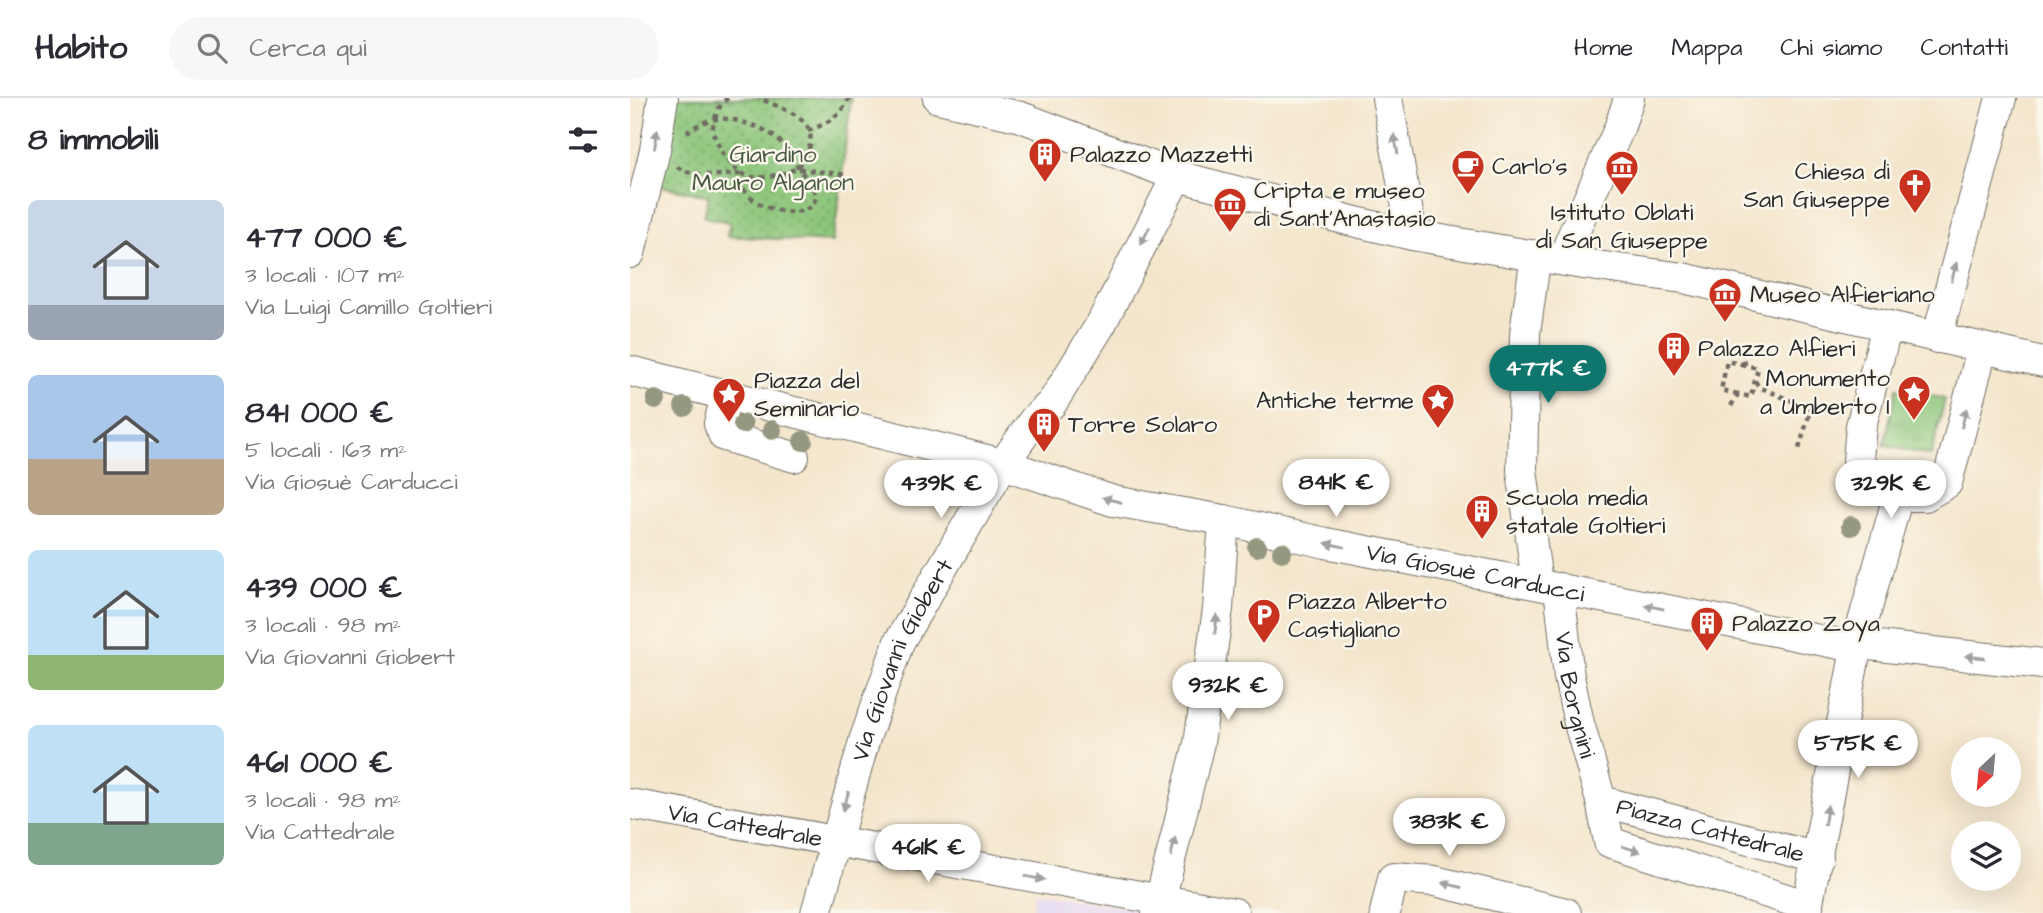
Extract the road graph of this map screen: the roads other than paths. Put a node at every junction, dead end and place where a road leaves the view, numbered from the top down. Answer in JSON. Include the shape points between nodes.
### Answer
{"nodes":[{"id":1,"x":663,"y":98,"type":"edge"},
{"id":2,"x":938,"y":98,"type":"edge"},
{"id":3,"x":1387,"y":98,"type":"edge"},
{"id":4,"x":1629,"y":98,"type":"edge"},
{"id":5,"x":2001,"y":98,"type":"edge"},
{"id":6,"x":1023,"y":108,"type":"edge"},
{"id":7,"x":1177,"y":176,"type":"junction"},
{"id":8,"x":1412,"y":235,"type":"junction"},
{"id":9,"x":630,"y":253,"type":"edge"},
{"id":10,"x":1536,"y":255,"type":"junction"},
{"id":11,"x":1567,"y":261,"type":"junction"},
{"id":12,"x":1887,"y":326,"type":"junction"},
{"id":13,"x":1937,"y":338,"type":"junction"},
{"id":14,"x":1982,"y":349,"type":"junction"},
{"id":15,"x":2043,"y":362,"type":"edge"},
{"id":16,"x":630,"y":371,"type":"edge"},
{"id":17,"x":726,"y":396,"type":"junction"},
{"id":18,"x":794,"y":457,"type":"dead end"},
{"id":19,"x":1003,"y":464,"type":"junction"},
{"id":20,"x":1898,"y":496,"type":"junction"},
{"id":21,"x":1224,"y":520,"type":"junction"},
{"id":22,"x":1543,"y":575,"type":"junction"},
{"id":23,"x":1857,"y":644,"type":"junction"},
{"id":24,"x":2043,"y":664,"type":"edge"},
{"id":25,"x":1601,"y":801,"type":"junction"},
{"id":26,"x":630,"y":804,"type":"edge"},
{"id":27,"x":835,"y":842,"type":"junction"},
{"id":28,"x":1818,"y":858,"type":"junction"},
{"id":29,"x":1159,"y":907,"type":"edge"},
{"id":30,"x":1807,"y":910,"type":"edge"},
{"id":31,"x":816,"y":913,"type":"edge"},
{"id":32,"x":1234,"y":913,"type":"edge"},
{"id":33,"x":1385,"y":913,"type":"edge"},
{"id":34,"x":1566,"y":913,"type":"edge"}],
"edges":[{"from":9,"to":1,"type":"street","one_way":true},
{"from":2,"to":6,"type":"street"},
{"from":8,"to":3,"type":"street","one_way":true},
{"from":4,"to":11,"type":"street","via":[[1569,244]]},
{"from":13,"to":5,"type":"street","one_way":true},
{"from":6,"to":7,"type":"street"},
{"from":7,"to":8,"type":"street"},
{"from":7,"to":19,"type":"street","name":"Via Giovanni Giobert","one_way":true,"via":[[1101,324],[1052,403]]},
{"from":8,"to":10,"type":"street"},
{"from":10,"to":11,"type":"street"},
{"from":10,"to":22,"type":"street","name":"Via Borgnini","via":[[1525,333],[1521,470]]},
{"from":11,"to":12,"type":"street","via":[[1683,278]]},
{"from":12,"to":13,"type":"street"},
{"from":12,"to":20,"type":"street","via":[[1861,426],[1858,460],[1873,484]]},
{"from":13,"to":14,"type":"street"},
{"from":14,"to":15,"type":"street"},
{"from":20,"to":14,"type":"street","one_way":true,"via":[[1925,496],[1947,484]]},
{"from":16,"to":17,"type":"street","name":"Via Giosuè Carducci"},
{"from":17,"to":18,"type":"street","via":[[719,424],[724,436]]},
{"from":17,"to":19,"type":"street","name":"Via Giosuè Carducci"},
{"from":21,"to":19,"type":"street","name":"Via Giosuè Carducci","one_way":true,"via":[[1113,501]]},
{"from":19,"to":27,"type":"street","name":"Via Giovanni Giobert","one_way":true,"via":[[899,642]]},
{"from":20,"to":23,"type":"street"},
{"from":22,"to":21,"type":"street","name":"Via Giosuè Carducci","one_way":true,"via":[[1325,543]]},
{"from":29,"to":21,"type":"street","one_way":true,"via":[[1199,743],[1218,609]]},
{"from":23,"to":22,"type":"street","name":"Via Giosuè Carducci","one_way":true,"via":[[1845,645]]},
{"from":22,"to":25,"type":"street","name":"Via Borgnini"},
{"from":24,"to":23,"type":"street","name":"Via Giosuè Carducci","one_way":true},
{"from":28,"to":23,"type":"street","one_way":true},
{"from":25,"to":28,"type":"street","name":"Piazza Cattedrale"},
{"from":25,"to":30,"type":"street","name":"Piazza Cattedrale","one_way":true,"via":[[1609,842]]},
{"from":26,"to":27,"type":"street","name":"Via Cattedrale"},
{"from":27,"to":29,"type":"street","name":"Via Cattedrale","one_way":true},
{"from":27,"to":31,"type":"street","name":"Via Giovanni Giobert"},
{"from":28,"to":30,"type":"street"},
{"from":29,"to":32,"type":"street","name":"Via Cattedrale"},
{"from":34,"to":33,"type":"street","one_way":true,"via":[[1435,881],[1393,878]]}]}
